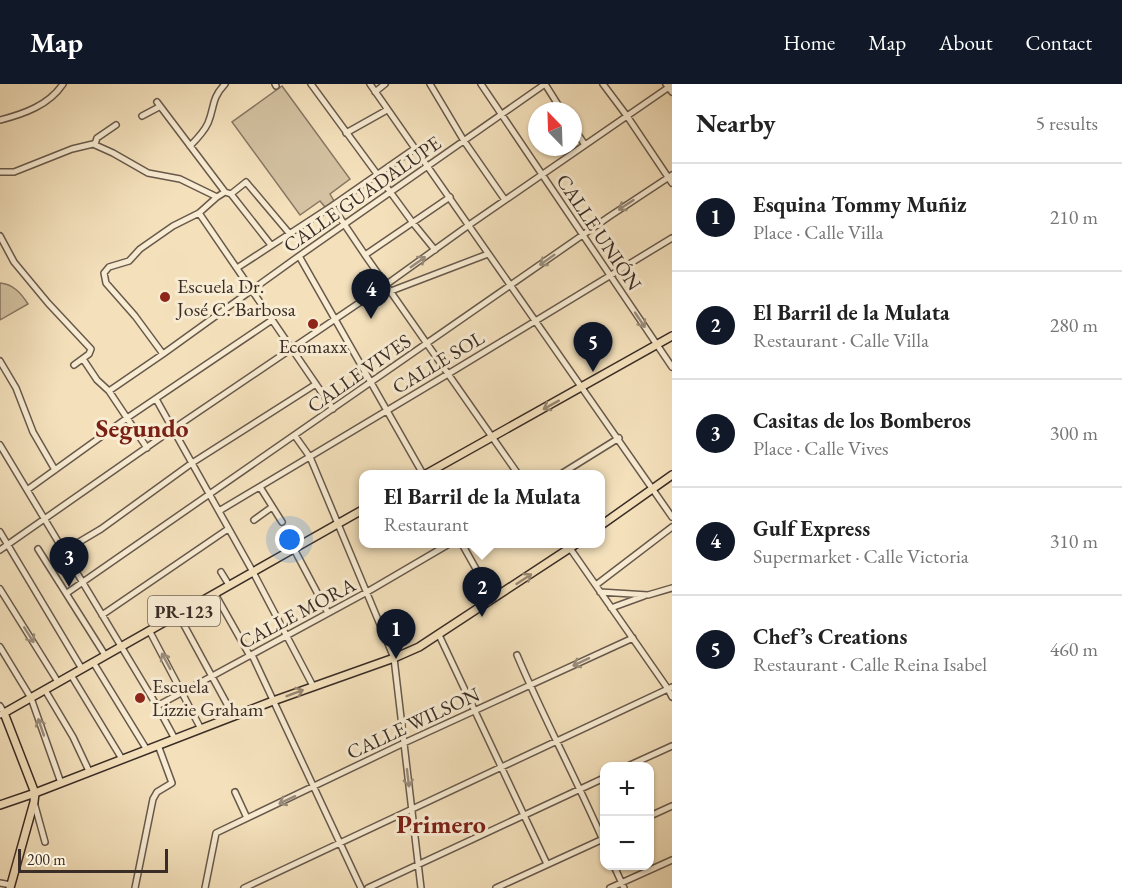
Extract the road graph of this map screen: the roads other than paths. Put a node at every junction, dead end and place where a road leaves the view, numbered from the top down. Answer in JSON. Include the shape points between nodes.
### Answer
{"nodes":[{"id":1,"x":63,"y":84,"type":"edge"},
{"id":2,"x":225,"y":84,"type":"edge"},
{"id":3,"x":311,"y":84,"type":"edge"},
{"id":4,"x":370,"y":84,"type":"edge"},
{"id":5,"x":385,"y":84,"type":"edge"},
{"id":6,"x":430,"y":84,"type":"edge"},
{"id":7,"x":481,"y":84,"type":"edge"},
{"id":8,"x":545,"y":84,"type":"edge"},
{"id":9,"x":603,"y":84,"type":"edge"},
{"id":10,"x":670,"y":87,"type":"edge"},
{"id":11,"x":375,"y":92,"type":"junction"},
{"id":12,"x":556,"y":102,"type":"edge"},
{"id":13,"x":387,"y":110,"type":"junction"},
{"id":14,"x":502,"y":115,"type":"junction"},
{"id":15,"x":142,"y":116,"type":"dead end"},
{"id":16,"x":627,"y":116,"type":"junction"},
{"id":17,"x":0,"y":120,"type":"edge"},
{"id":18,"x":116,"y":125,"type":"dead end"},
{"id":19,"x":346,"y":133,"type":"junction"},
{"id":20,"x":464,"y":141,"type":"junction"},
{"id":21,"x":582,"y":141,"type":"edge"},
{"id":22,"x":95,"y":144,"type":"junction"},
{"id":23,"x":585,"y":145,"type":"junction"},
{"id":24,"x":190,"y":146,"type":"junction"},
{"id":25,"x":414,"y":149,"type":"junction"},
{"id":26,"x":427,"y":166,"type":"junction"},
{"id":27,"x":0,"y":172,"type":"edge"},
{"id":28,"x":377,"y":174,"type":"junction"},
{"id":29,"x":542,"y":175,"type":"junction"},
{"id":30,"x":671,"y":179,"type":"edge"},
{"id":31,"x":390,"y":192,"type":"junction"},
{"id":32,"x":228,"y":193,"type":"junction"},
{"id":33,"x":217,"y":197,"type":"junction"},
{"id":34,"x":450,"y":197,"type":"junction"},
{"id":35,"x":505,"y":200,"type":"junction"},
{"id":36,"x":332,"y":206,"type":"junction"},
{"id":37,"x":199,"y":213,"type":"junction"},
{"id":38,"x":413,"y":223,"type":"junction"},
{"id":39,"x":344,"y":224,"type":"junction"},
{"id":40,"x":469,"y":225,"type":"junction"},
{"id":41,"x":289,"y":233,"type":"junction"},
{"id":42,"x":583,"y":234,"type":"junction"},
{"id":43,"x":0,"y":236,"type":"edge"},
{"id":44,"x":672,"y":238,"type":"edge"},
{"id":45,"x":271,"y":245,"type":"junction"},
{"id":46,"x":435,"y":250,"type":"junction"},
{"id":47,"x":488,"y":254,"type":"junction"},
{"id":48,"x":365,"y":255,"type":"junction"},
{"id":49,"x":299,"y":256,"type":"junction"},
{"id":50,"x":237,"y":268,"type":"junction"},
{"id":51,"x":610,"y":276,"type":"junction"},
{"id":52,"x":387,"y":284,"type":"junction"},
{"id":53,"x":511,"y":285,"type":"junction"},
{"id":54,"x":252,"y":290,"type":"junction"},
{"id":55,"x":391,"y":291,"type":"junction"},
{"id":56,"x":335,"y":319,"type":"junction"},
{"id":57,"x":272,"y":320,"type":"junction"},
{"id":58,"x":535,"y":321,"type":"junction"},
{"id":59,"x":672,"y":336,"type":"edge"},
{"id":60,"x":427,"y":344,"type":"junction"},
{"id":61,"x":657,"y":345,"type":"junction"},
{"id":62,"x":292,"y":348,"type":"junction"},
{"id":63,"x":163,"y":354,"type":"junction"},
{"id":64,"x":83,"y":359,"type":"junction"},
{"id":65,"x":0,"y":361,"type":"edge"},
{"id":66,"x":74,"y":365,"type":"dead end"},
{"id":67,"x":672,"y":367,"type":"edge"},
{"id":68,"x":448,"y":374,"type":"junction"},
{"id":69,"x":371,"y":382,"type":"junction"},
{"id":70,"x":316,"y":384,"type":"junction"},
{"id":71,"x":583,"y":387,"type":"junction"},
{"id":72,"x":109,"y":391,"type":"junction"},
{"id":73,"x":156,"y":399,"type":"junction"},
{"id":74,"x":333,"y":409,"type":"junction"},
{"id":75,"x":386,"y":411,"type":"junction"},
{"id":76,"x":127,"y":418,"type":"junction"},
{"id":77,"x":173,"y":429,"type":"junction"},
{"id":78,"x":295,"y":436,"type":"junction"},
{"id":79,"x":492,"y":437,"type":"junction"},
{"id":80,"x":619,"y":438,"type":"junction"},
{"id":81,"x":0,"y":445,"type":"edge"},
{"id":82,"x":147,"y":448,"type":"junction"},
{"id":83,"x":310,"y":457,"type":"junction"},
{"id":84,"x":192,"y":463,"type":"junction"},
{"id":85,"x":55,"y":470,"type":"junction"},
{"id":86,"x":423,"y":470,"type":"edge"},
{"id":87,"x":432,"y":470,"type":"edge"},
{"id":88,"x":515,"y":470,"type":"edge"},
{"id":89,"x":567,"y":470,"type":"edge"},
{"id":90,"x":672,"y":475,"type":"edge"},
{"id":91,"x":260,"y":487,"type":"junction"},
{"id":92,"x":653,"y":489,"type":"junction"},
{"id":93,"x":27,"y":490,"type":"junction"},
{"id":94,"x":209,"y":494,"type":"junction"},
{"id":95,"x":272,"y":507,"type":"junction"},
{"id":96,"x":219,"y":511,"type":"junction"},
{"id":97,"x":359,"y":511,"type":"edge"},
{"id":98,"x":672,"y":517,"type":"edge"},
{"id":99,"x":45,"y":518,"type":"junction"},
{"id":100,"x":254,"y":520,"type":"dead end"},
{"id":101,"x":282,"y":522,"type":"dead end"},
{"id":102,"x":339,"y":523,"type":"junction"},
{"id":103,"x":605,"y":523,"type":"edge"},
{"id":104,"x":672,"y":526,"type":"edge"},
{"id":105,"x":228,"y":529,"type":"junction"},
{"id":106,"x":0,"y":532,"type":"edge"},
{"id":107,"x":8,"y":544,"type":"junction"},
{"id":108,"x":441,"y":548,"type":"edge"},
{"id":109,"x":465,"y":548,"type":"edge"},
{"id":110,"x":567,"y":548,"type":"edge"},
{"id":111,"x":573,"y":548,"type":"edge"},
{"id":112,"x":38,"y":549,"type":"dead end"},
{"id":113,"x":294,"y":549,"type":"junction"},
{"id":114,"x":0,"y":550,"type":"edge"},
{"id":115,"x":64,"y":550,"type":"junction"},
{"id":116,"x":221,"y":572,"type":"dead end"},
{"id":117,"x":253,"y":572,"type":"junction"},
{"id":118,"x":83,"y":583,"type":"junction"},
{"id":119,"x":229,"y":585,"type":"junction"},
{"id":120,"x":596,"y":585,"type":"junction"},
{"id":121,"x":672,"y":588,"type":"edge"},
{"id":122,"x":0,"y":589,"type":"edge"},
{"id":123,"x":367,"y":592,"type":"junction"},
{"id":124,"x":600,"y":592,"type":"junction"},
{"id":125,"x":66,"y":593,"type":"junction"},
{"id":126,"x":214,"y":594,"type":"junction"},
{"id":127,"x":648,"y":595,"type":"junction"},
{"id":128,"x":493,"y":599,"type":"junction"},
{"id":129,"x":611,"y":608,"type":"junction"},
{"id":130,"x":328,"y":613,"type":"junction"},
{"id":131,"x":178,"y":614,"type":"junction"},
{"id":132,"x":102,"y":615,"type":"junction"},
{"id":133,"x":149,"y":630,"type":"junction"},
{"id":134,"x":439,"y":635,"type":"junction"},
{"id":135,"x":287,"y":636,"type":"junction"},
{"id":136,"x":633,"y":638,"type":"junction"},
{"id":137,"x":121,"y":646,"type":"junction"},
{"id":138,"x":0,"y":647,"type":"edge"},
{"id":139,"x":251,"y":655,"type":"junction"},
{"id":140,"x":517,"y":655,"type":"dead end"},
{"id":141,"x":105,"y":656,"type":"junction"},
{"id":142,"x":394,"y":658,"type":"junction"},
{"id":143,"x":93,"y":663,"type":"junction"},
{"id":144,"x":82,"y":669,"type":"junction"},
{"id":145,"x":71,"y":675,"type":"junction"},
{"id":146,"x":212,"y":676,"type":"junction"},
{"id":147,"x":58,"y":682,"type":"junction"},
{"id":148,"x":529,"y":685,"type":"junction"},
{"id":149,"x":312,"y":686,"type":"junction"},
{"id":150,"x":670,"y":688,"type":"edge"},
{"id":151,"x":45,"y":690,"type":"junction"},
{"id":152,"x":182,"y":692,"type":"junction"},
{"id":153,"x":672,"y":697,"type":"edge"},
{"id":154,"x":31,"y":698,"type":"junction"},
{"id":155,"x":273,"y":701,"type":"junction"},
{"id":156,"x":0,"y":705,"type":"edge"},
{"id":157,"x":157,"y":706,"type":"junction"},
{"id":158,"x":475,"y":710,"type":"junction"},
{"id":159,"x":2,"y":714,"type":"edge"},
{"id":160,"x":234,"y":717,"type":"junction"},
{"id":161,"x":201,"y":729,"type":"junction"},
{"id":162,"x":175,"y":739,"type":"junction"},
{"id":163,"x":557,"y":741,"type":"junction"},
{"id":164,"x":404,"y":743,"type":"junction"},
{"id":165,"x":158,"y":746,"type":"junction"},
{"id":166,"x":672,"y":746,"type":"edge"},
{"id":167,"x":147,"y":750,"type":"junction"},
{"id":168,"x":122,"y":759,"type":"junction"},
{"id":169,"x":637,"y":762,"type":"edge"},
{"id":170,"x":502,"y":766,"type":"junction"},
{"id":171,"x":89,"y":771,"type":"junction"},
{"id":172,"x":600,"y":780,"type":"edge"},
{"id":173,"x":61,"y":783,"type":"junction"},
{"id":174,"x":314,"y":787,"type":"junction"},
{"id":175,"x":580,"y":789,"type":"junction"},
{"id":176,"x":236,"y":792,"type":"dead end"},
{"id":177,"x":35,"y":793,"type":"junction"},
{"id":178,"x":34,"y":802,"type":"junction"},
{"id":179,"x":0,"y":804,"type":"edge"},
{"id":180,"x":672,"y":806,"type":"edge"},
{"id":181,"x":412,"y":808,"type":"junction"},
{"id":182,"x":654,"y":814,"type":"edge"},
{"id":183,"x":524,"y":815,"type":"junction"},
{"id":184,"x":247,"y":819,"type":"junction"},
{"id":185,"x":600,"y":832,"type":"edge"},
{"id":186,"x":600,"y":840,"type":"edge"},
{"id":187,"x":45,"y":842,"type":"dead end"},
{"id":188,"x":340,"y":843,"type":"junction"},
{"id":189,"x":672,"y":861,"type":"edge"},
{"id":190,"x":418,"y":864,"type":"junction"},
{"id":191,"x":547,"y":864,"type":"junction"},
{"id":192,"x":616,"y":870,"type":"edge"},
{"id":193,"x":0,"y":883,"type":"edge"},
{"id":194,"x":623,"y":885,"type":"edge"},
{"id":195,"x":11,"y":886,"type":"edge"},
{"id":196,"x":245,"y":887,"type":"edge"},
{"id":197,"x":135,"y":888,"type":"edge"},
{"id":198,"x":205,"y":888,"type":"edge"},
{"id":199,"x":237,"y":888,"type":"edge"},
{"id":200,"x":361,"y":888,"type":"edge"},
{"id":201,"x":368,"y":888,"type":"edge"},
{"id":202,"x":421,"y":888,"type":"edge"},
{"id":203,"x":496,"y":888,"type":"edge"},
{"id":204,"x":610,"y":888,"type":"edge"}],
"edges":[{"from":1,"to":17,"type":"street","via":[[33,109]]},
{"from":2,"to":24,"type":"street","via":[[214,99],[206,127]]},
{"from":3,"to":19,"type":"street"},
{"from":4,"to":11,"type":"street"},
{"from":5,"to":11,"type":"street"},
{"from":6,"to":20,"type":"street"},
{"from":7,"to":14,"type":"street","name":"CALLE UNIÓN"},
{"from":8,"to":12,"type":"street"},
{"from":8,"to":14,"type":"street","name":"CALLE GUADALUPE"},
{"from":9,"to":16,"type":"street"},
{"from":10,"to":16,"type":"street"},
{"from":11,"to":13,"type":"street"},
{"from":13,"to":19,"type":"street"},
{"from":13,"to":25,"type":"street"},
{"from":14,"to":20,"type":"street","name":"CALLE GUADALUPE"},
{"from":14,"to":29,"type":"street","name":"CALLE UNIÓN"},
{"from":15,"to":24,"type":"street","via":[[158,104]]},
{"from":16,"to":23,"type":"street"},
{"from":16,"to":30,"type":"street"},
{"from":18,"to":22,"type":"street","via":[[97,138]]},
{"from":19,"to":28,"type":"street"},
{"from":20,"to":26,"type":"street","name":"CALLE GUADALUPE"},
{"from":20,"to":35,"type":"street"},
{"from":21,"to":23,"type":"street"},
{"from":22,"to":27,"type":"street","via":[[14,172]]},
{"from":22,"to":33,"type":"street","via":[[148,173],[180,179]]},
{"from":23,"to":29,"type":"street"},
{"from":24,"to":32,"type":"street"},
{"from":25,"to":26,"type":"street"},
{"from":25,"to":28,"type":"street"},
{"from":26,"to":31,"type":"street","name":"CALLE GUADALUPE"},
{"from":26,"to":34,"type":"street"},
{"from":28,"to":31,"type":"street"},
{"from":28,"to":36,"type":"street"},
{"from":29,"to":35,"type":"street"},
{"from":29,"to":42,"type":"street","name":"CALLE UNIÓN"},
{"from":30,"to":42,"type":"street","name":"CALLE VIVES","one_way":true},
{"from":31,"to":38,"type":"street"},
{"from":31,"to":39,"type":"street","name":"CALLE GUADALUPE"},
{"from":32,"to":33,"type":"street"},
{"from":32,"to":41,"type":"street","via":[[246,182]]},
{"from":32,"to":45,"type":"street"},
{"from":33,"to":37,"type":"street"},
{"from":34,"to":38,"type":"street"},
{"from":34,"to":40,"type":"street"},
{"from":35,"to":40,"type":"street"},
{"from":36,"to":39,"type":"street"},
{"from":36,"to":41,"type":"street"},
{"from":37,"to":50,"type":"street"},
{"from":37,"to":63,"type":"street","via":[[173,226],[129,261],[109,267],[104,273],[106,282]]},
{"from":38,"to":46,"type":"street"},
{"from":38,"to":48,"type":"street"},
{"from":39,"to":48,"type":"street"},
{"from":39,"to":49,"type":"street","name":"CALLE GUADALUPE"},
{"from":40,"to":46,"type":"street"},
{"from":40,"to":47,"type":"street"},
{"from":41,"to":45,"type":"street"},
{"from":42,"to":51,"type":"street","name":"CALLE UNIÓN"},
{"from":42,"to":53,"type":"street","name":"CALLE VIVES","one_way":true},
{"from":43,"to":64,"type":"street","via":[[14,262],[90,349]]},
{"from":44,"to":51,"type":"street","name":"CALLE SOL"},
{"from":45,"to":50,"type":"street"},
{"from":52,"to":46,"type":"street","one_way":true},
{"from":47,"to":53,"type":"street"},
{"from":47,"to":55,"type":"street"},
{"from":48,"to":52,"type":"street"},
{"from":49,"to":54,"type":"street","name":"CALLE GUADALUPE"},
{"from":49,"to":56,"type":"street"},
{"from":50,"to":54,"type":"street"},
{"from":51,"to":58,"type":"street","name":"CALLE SOL"},
{"from":51,"to":61,"type":"street","name":"CALLE UNIÓN","one_way":true},
{"from":52,"to":55,"type":"street"},
{"from":52,"to":56,"type":"street"},
{"from":53,"to":58,"type":"street"},
{"from":53,"to":60,"type":"street","name":"CALLE VIVES"},
{"from":54,"to":57,"type":"street"},
{"from":54,"to":63,"type":"street","name":"CALLE GUADALUPE"},
{"from":55,"to":60,"type":"street"},
{"from":56,"to":62,"type":"street"},
{"from":56,"to":69,"type":"street"},
{"from":57,"to":62,"type":"street"},
{"from":57,"to":73,"type":"street"},
{"from":58,"to":68,"type":"street","name":"CALLE SOL"},
{"from":58,"to":71,"type":"street"},
{"from":59,"to":61,"type":"main road"},
{"from":60,"to":68,"type":"street"},
{"from":60,"to":69,"type":"street","name":"CALLE VIVES"},
{"from":61,"to":67,"type":"street","name":"CALLE UNIÓN"},
{"from":61,"to":71,"type":"main road"},
{"from":62,"to":70,"type":"street"},
{"from":62,"to":77,"type":"street"},
{"from":63,"to":72,"type":"street","name":"CALLE GUADALUPE"},
{"from":64,"to":66,"type":"street"},
{"from":64,"to":72,"type":"street"},
{"from":65,"to":85,"type":"street"},
{"from":68,"to":75,"type":"street","name":"CALLE SOL"},
{"from":68,"to":79,"type":"street"},
{"from":69,"to":74,"type":"street","name":"CALLE VIVES"},
{"from":69,"to":75,"type":"street"},
{"from":70,"to":74,"type":"street"},
{"from":70,"to":84,"type":"street"},
{"from":71,"to":79,"type":"main road","one_way":true},
{"from":71,"to":80,"type":"street"},
{"from":72,"to":76,"type":"street"},
{"from":73,"to":76,"type":"street"},
{"from":73,"to":77,"type":"street"},
{"from":74,"to":78,"type":"street","name":"CALLE VIVES"},
{"from":75,"to":83,"type":"street","name":"CALLE SOL"},
{"from":75,"to":86,"type":"street"},
{"from":76,"to":82,"type":"street"},
{"from":76,"to":85,"type":"street"},
{"from":77,"to":82,"type":"street"},
{"from":77,"to":84,"type":"street"},
{"from":78,"to":83,"type":"street"},
{"from":78,"to":94,"type":"street","name":"CALLE VIVES"},
{"from":79,"to":87,"type":"main road"},
{"from":79,"to":88,"type":"street"},
{"from":80,"to":89,"type":"street"},
{"from":80,"to":92,"type":"street"},
{"from":81,"to":93,"type":"street"},
{"from":82,"to":99,"type":"street"},
{"from":83,"to":91,"type":"street","name":"CALLE SOL"},
{"from":83,"to":102,"type":"street"},
{"from":84,"to":94,"type":"street"},
{"from":84,"to":115,"type":"street","via":[[101,529]]},
{"from":85,"to":93,"type":"street"},
{"from":90,"to":92,"type":"main road"},
{"from":91,"to":95,"type":"street"},
{"from":91,"to":96,"type":"street","name":"CALLE SOL"},
{"from":92,"to":98,"type":"street"},
{"from":92,"to":103,"type":"main road"},
{"from":93,"to":99,"type":"street"},
{"from":94,"to":96,"type":"street"},
{"from":94,"to":118,"type":"street","name":"CALLE VIVES"},
{"from":95,"to":100,"type":"street"},
{"from":95,"to":101,"type":"street"},
{"from":96,"to":105,"type":"street"},
{"from":97,"to":102,"type":"main road","number":"PR-123"},
{"from":99,"to":107,"type":"street"},
{"from":99,"to":115,"type":"street"},
{"from":102,"to":113,"type":"main road","number":"PR-123"},
{"from":102,"to":123,"type":"street"},
{"from":104,"to":120,"type":"street"},
{"from":105,"to":117,"type":"street"},
{"from":105,"to":132,"type":"street"},
{"from":106,"to":107,"type":"street"},
{"from":107,"to":114,"type":"street"},
{"from":107,"to":144,"type":"street"},
{"from":108,"to":123,"type":"street","name":"CALLE MORA"},
{"from":109,"to":128,"type":"street"},
{"from":128,"to":110,"type":"main road","one_way":true},
{"from":111,"to":120,"type":"street"},
{"from":112,"to":125,"type":"street"},
{"from":113,"to":117,"type":"main road","number":"PR-123"},
{"from":113,"to":130,"type":"street"},
{"from":115,"to":118,"type":"street"},
{"from":116,"to":119,"type":"street"},
{"from":117,"to":119,"type":"main road","number":"PR-123"},
{"from":117,"to":135,"type":"street"},
{"from":118,"to":125,"type":"street","name":"CALLE VIVES"},
{"from":118,"to":132,"type":"street"},
{"from":119,"to":126,"type":"main road","number":"PR-123"},
{"from":120,"to":124,"type":"street"},
{"from":121,"to":127,"type":"street"},
{"from":122,"to":147,"type":"street","one_way":true},
{"from":123,"to":130,"type":"street","name":"CALLE MORA"},
{"from":123,"to":142,"type":"street"},
{"from":124,"to":127,"type":"street"},
{"from":124,"to":129,"type":"street"},
{"from":125,"to":141,"type":"street"},
{"from":126,"to":131,"type":"main road","number":"PR-123"},
{"from":126,"to":139,"type":"street"},
{"from":127,"to":129,"type":"street"},
{"from":128,"to":134,"type":"main road"},
{"from":129,"to":136,"type":"street"},
{"from":130,"to":135,"type":"street","name":"CALLE MORA"},
{"from":131,"to":133,"type":"main road","number":"PR-123"},
{"from":131,"to":146,"type":"street"},
{"from":132,"to":137,"type":"street"},
{"from":133,"to":137,"type":"main road","number":"PR-123"},
{"from":152,"to":133,"type":"street","one_way":true},
{"from":134,"to":142,"type":"main road"},
{"from":134,"to":158,"type":"street"},
{"from":135,"to":139,"type":"street","name":"CALLE MORA"},
{"from":135,"to":149,"type":"street"},
{"from":136,"to":148,"type":"street","name":"CALLE WILSON","one_way":true},
{"from":136,"to":150,"type":"street"},
{"from":137,"to":141,"type":"main road","number":"PR-123"},
{"from":137,"to":157,"type":"street"},
{"from":138,"to":154,"type":"street"},
{"from":139,"to":146,"type":"street","name":"CALLE MORA"},
{"from":139,"to":155,"type":"street"},
{"from":140,"to":148,"type":"street"},
{"from":141,"to":143,"type":"main road","number":"PR-123"},
{"from":142,"to":149,"type":"main road"},
{"from":142,"to":164,"type":"street"},
{"from":143,"to":144,"type":"main road","number":"PR-123"},
{"from":143,"to":167,"type":"street"},
{"from":144,"to":145,"type":"main road","number":"PR-123"},
{"from":145,"to":147,"type":"main road","number":"PR-123"},
{"from":145,"to":168,"type":"street"},
{"from":146,"to":152,"type":"street","name":"CALLE MORA"},
{"from":146,"to":160,"type":"street"},
{"from":147,"to":151,"type":"main road","number":"PR-123"},
{"from":148,"to":158,"type":"street","name":"CALLE WILSON"},
{"from":148,"to":163,"type":"street"},
{"from":155,"to":149,"type":"main road","one_way":true},
{"from":150,"to":153,"type":"street"},
{"from":150,"to":163,"type":"street"},
{"from":151,"to":154,"type":"main road","number":"PR-123"},
{"from":151,"to":171,"type":"street"},
{"from":152,"to":157,"type":"street","name":"CALLE MORA"},
{"from":152,"to":161,"type":"street"},
{"from":154,"to":159,"type":"main road","number":"PR-123"},
{"from":173,"to":154,"type":"street","one_way":true},
{"from":155,"to":160,"type":"main road"},
{"from":155,"to":174,"type":"street"},
{"from":156,"to":159,"type":"street"},
{"from":157,"to":162,"type":"street"},
{"from":158,"to":164,"type":"street","name":"CALLE WILSON"},
{"from":158,"to":170,"type":"street"},
{"from":159,"to":177,"type":"main road"},
{"from":160,"to":161,"type":"main road"},
{"from":161,"to":162,"type":"main road"},
{"from":162,"to":165,"type":"main road"},
{"from":163,"to":170,"type":"street"},
{"from":163,"to":175,"type":"street"},
{"from":164,"to":174,"type":"street","name":"CALLE WILSON"},
{"from":164,"to":181,"type":"street","one_way":true},
{"from":165,"to":167,"type":"main road"},
{"from":165,"to":197,"type":"street","via":[[172,783],[153,799]]},
{"from":166,"to":169,"type":"street"},
{"from":167,"to":168,"type":"main road"},
{"from":168,"to":171,"type":"main road"},
{"from":170,"to":181,"type":"street"},
{"from":170,"to":183,"type":"street"},
{"from":171,"to":173,"type":"main road"},
{"from":172,"to":175,"type":"street"},
{"from":173,"to":177,"type":"main road"},
{"from":174,"to":184,"type":"street","name":"CALLE WILSON","one_way":true},
{"from":174,"to":188,"type":"street"},
{"from":175,"to":183,"type":"street"},
{"from":175,"to":185,"type":"street"},
{"from":176,"to":184,"type":"street"},
{"from":177,"to":178,"type":"main road"},
{"from":177,"to":179,"type":"main road"},
{"from":178,"to":187,"type":"street"},
{"from":178,"to":195,"type":"main road"},
{"from":180,"to":182,"type":"street"},
{"from":181,"to":188,"type":"street"},
{"from":181,"to":190,"type":"street"},
{"from":183,"to":190,"type":"street"},
{"from":183,"to":191,"type":"street"},
{"from":184,"to":198,"type":"street","name":"CALLE WILSON","via":[[216,833]]},
{"from":186,"to":191,"type":"street"},
{"from":188,"to":196,"type":"street"},
{"from":188,"to":200,"type":"street"},
{"from":189,"to":194,"type":"street"},
{"from":190,"to":201,"type":"street"},
{"from":190,"to":202,"type":"street"},
{"from":191,"to":203,"type":"street"},
{"from":192,"to":194,"type":"street"},
{"from":193,"to":195,"type":"street"},
{"from":194,"to":204,"type":"street"},
{"from":196,"to":199,"type":"street"}]}
